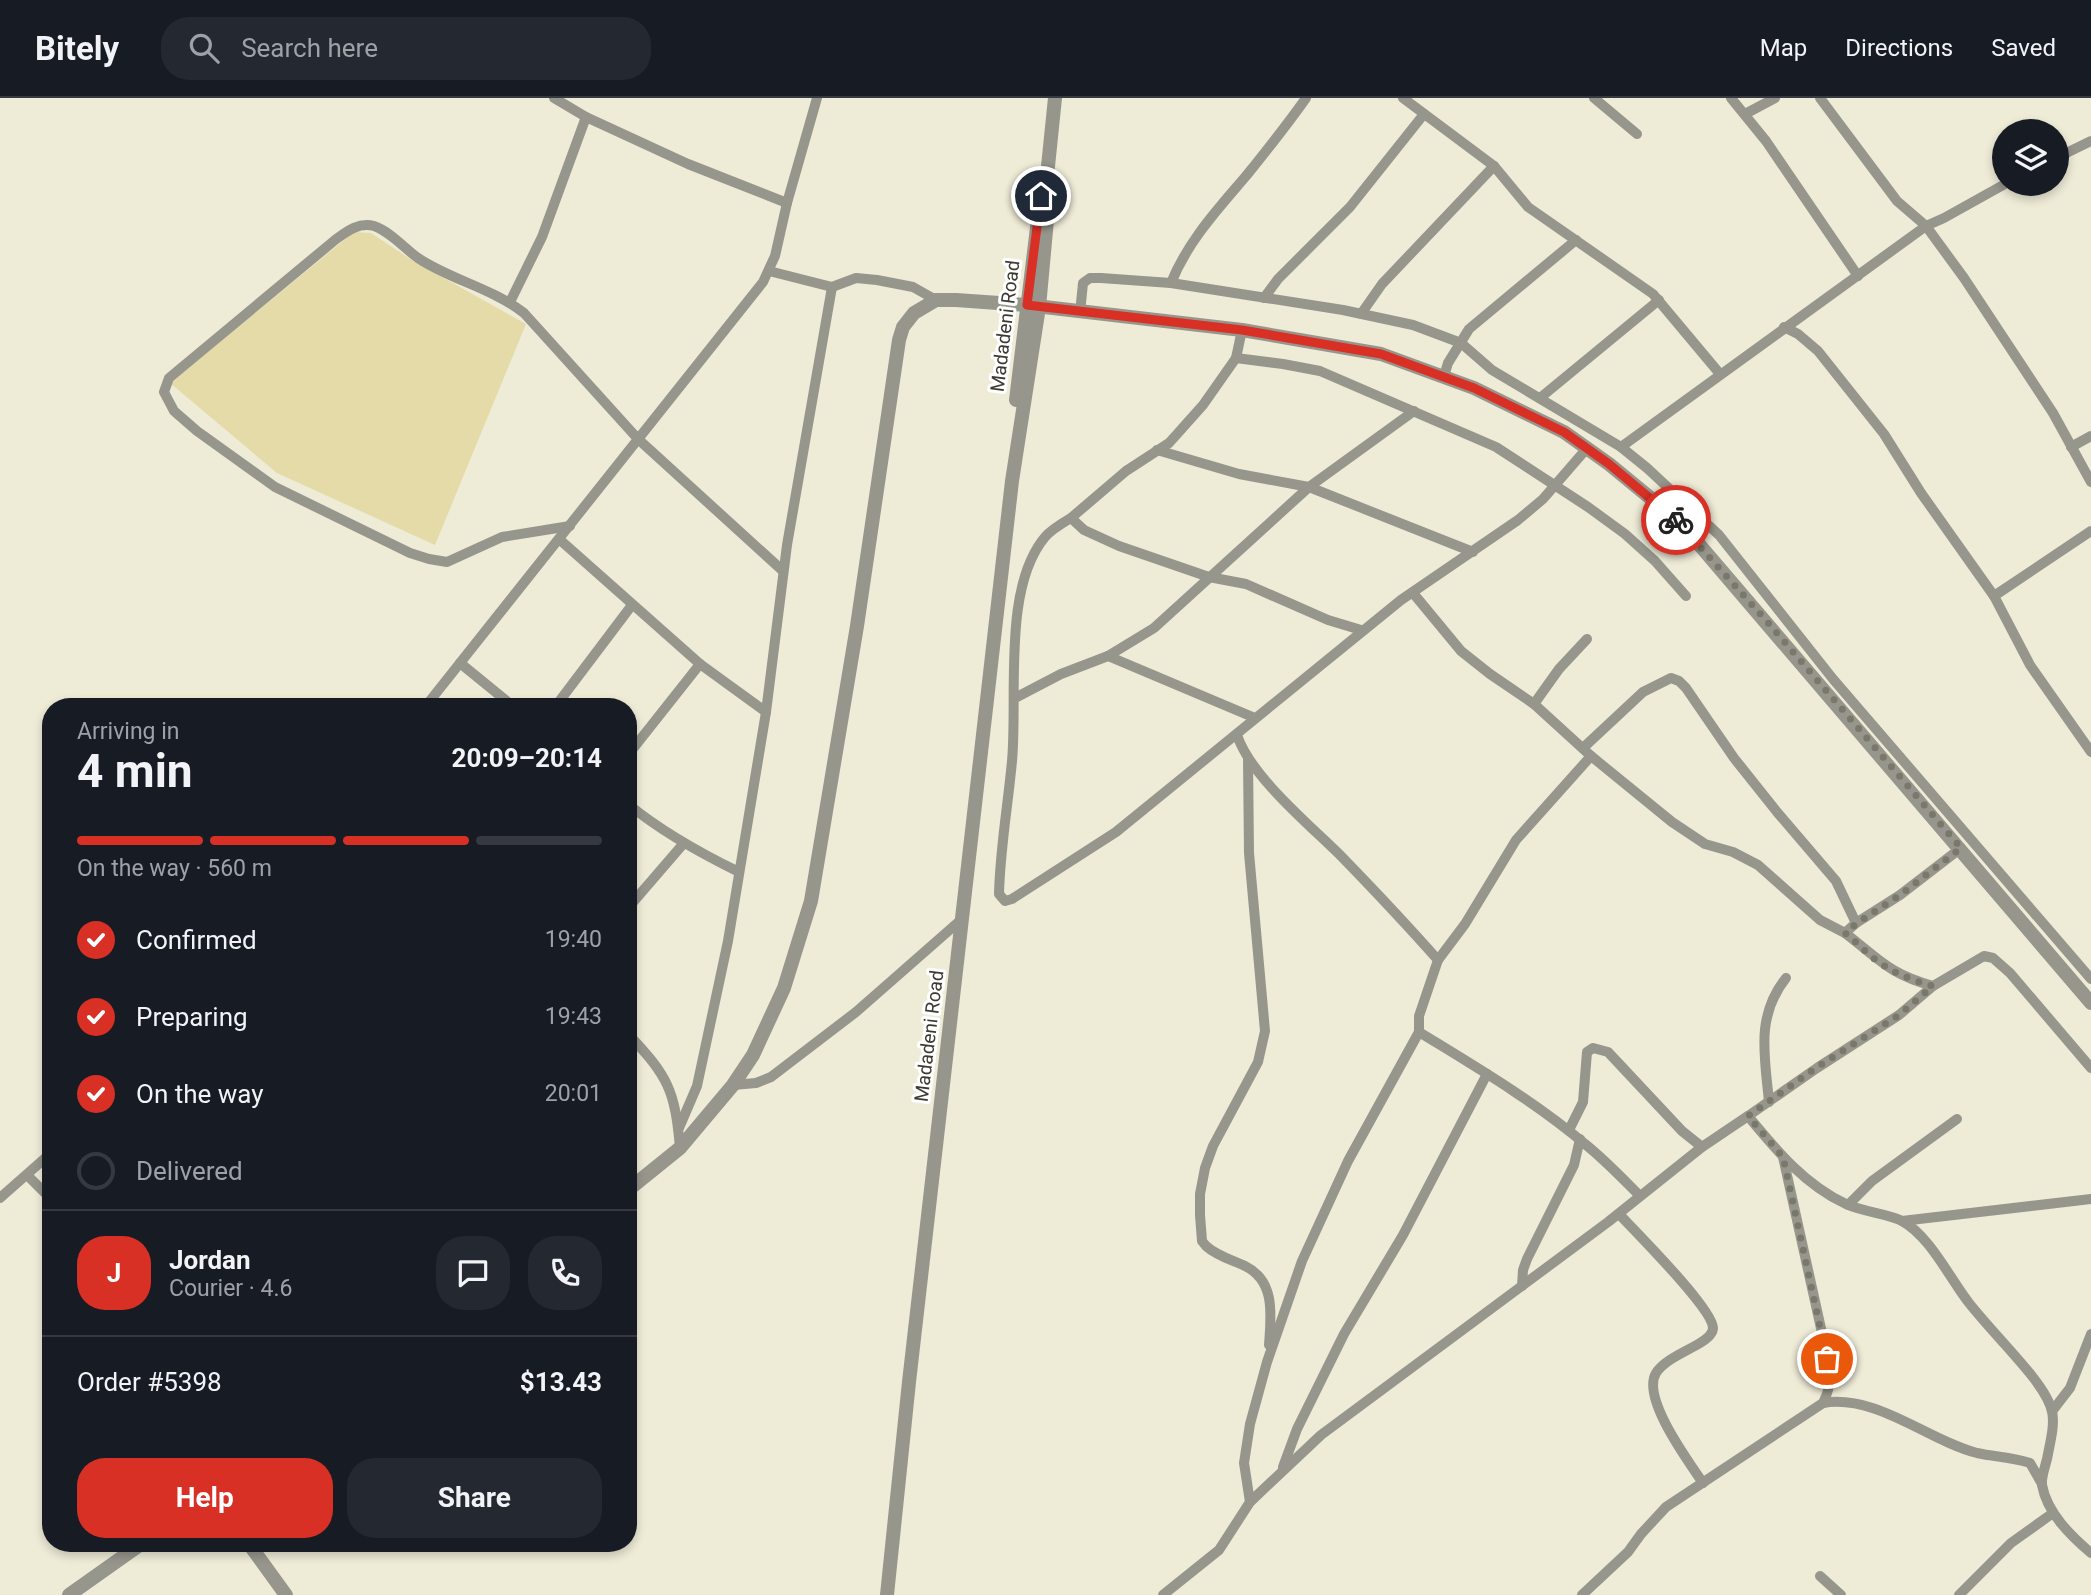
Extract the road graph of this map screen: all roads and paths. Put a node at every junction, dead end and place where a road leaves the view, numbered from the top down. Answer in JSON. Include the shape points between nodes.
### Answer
{"nodes":[{"id":1,"x":554,"y":98,"type":"edge"},
{"id":2,"x":817,"y":98,"type":"edge"},
{"id":3,"x":1055,"y":98,"type":"edge"},
{"id":4,"x":1306,"y":98,"type":"edge"},
{"id":5,"x":1403,"y":98,"type":"edge"},
{"id":6,"x":1594,"y":98,"type":"edge"},
{"id":7,"x":1731,"y":98,"type":"edge"},
{"id":8,"x":1775,"y":98,"type":"edge"},
{"id":9,"x":1820,"y":98,"type":"edge"},
{"id":10,"x":1424,"y":114,"type":"junction"},
{"id":11,"x":1745,"y":114,"type":"junction"},
{"id":12,"x":586,"y":117,"type":"junction"},
{"id":13,"x":1637,"y":134,"type":"dead end"},
{"id":14,"x":2091,"y":141,"type":"edge"},
{"id":15,"x":2069,"y":152,"type":"edge"},
{"id":16,"x":1494,"y":166,"type":"junction"},
{"id":17,"x":1992,"y":191,"type":"edge"},
{"id":18,"x":787,"y":203,"type":"junction"},
{"id":19,"x":1926,"y":226,"type":"junction"},
{"id":20,"x":1576,"y":240,"type":"junction"},
{"id":21,"x":769,"y":271,"type":"junction"},
{"id":22,"x":1858,"y":276,"type":"junction"},
{"id":23,"x":1171,"y":282,"type":"junction"},
{"id":24,"x":832,"y":287,"type":"junction"},
{"id":25,"x":1264,"y":298,"type":"junction"},
{"id":26,"x":936,"y":300,"type":"junction"},
{"id":27,"x":1659,"y":300,"type":"junction"},
{"id":28,"x":510,"y":302,"type":"junction"},
{"id":29,"x":1033,"y":306,"type":"junction"},
{"id":30,"x":1080,"y":313,"type":"junction"},
{"id":31,"x":1361,"y":314,"type":"junction"},
{"id":32,"x":1784,"y":327,"type":"junction"},
{"id":33,"x":1242,"y":330,"type":"junction"},
{"id":34,"x":1461,"y":343,"type":"junction"},
{"id":35,"x":1236,"y":358,"type":"junction"},
{"id":36,"x":1720,"y":374,"type":"junction"},
{"id":37,"x":1444,"y":376,"type":"junction"},
{"id":38,"x":1540,"y":398,"type":"junction"},
{"id":39,"x":1414,"y":411,"type":"junction"},
{"id":40,"x":2091,"y":436,"type":"edge"},
{"id":41,"x":638,"y":439,"type":"junction"},
{"id":42,"x":1588,"y":447,"type":"junction"},
{"id":43,"x":1621,"y":447,"type":"junction"},
{"id":44,"x":2071,"y":447,"type":"junction"},
{"id":45,"x":1157,"y":450,"type":"junction"},
{"id":46,"x":2091,"y":482,"type":"edge"},
{"id":47,"x":1556,"y":485,"type":"junction"},
{"id":48,"x":1309,"y":487,"type":"junction"},
{"id":49,"x":1071,"y":518,"type":"junction"},
{"id":50,"x":570,"y":526,"type":"junction"},
{"id":51,"x":2091,"y":531,"type":"edge"},
{"id":52,"x":559,"y":539,"type":"junction"},
{"id":53,"x":1473,"y":552,"type":"junction"},
{"id":54,"x":783,"y":571,"type":"junction"},
{"id":55,"x":1209,"y":577,"type":"junction"},
{"id":56,"x":1413,"y":593,"type":"junction"},
{"id":57,"x":1686,"y":596,"type":"dead end"},
{"id":58,"x":1994,"y":596,"type":"junction"},
{"id":59,"x":632,"y":605,"type":"junction"},
{"id":60,"x":1362,"y":631,"type":"junction"},
{"id":61,"x":1587,"y":639,"type":"dead end"},
{"id":62,"x":1108,"y":656,"type":"junction"},
{"id":63,"x":460,"y":663,"type":"junction"},
{"id":64,"x":700,"y":664,"type":"junction"},
{"id":65,"x":432,"y":698,"type":"edge"},
{"id":66,"x":503,"y":698,"type":"edge"},
{"id":67,"x":562,"y":698,"type":"edge"},
{"id":68,"x":1015,"y":698,"type":"junction"},
{"id":69,"x":1534,"y":704,"type":"junction"},
{"id":70,"x":766,"y":712,"type":"junction"},
{"id":71,"x":1255,"y":718,"type":"junction"},
{"id":72,"x":1237,"y":735,"type":"junction"},
{"id":73,"x":637,"y":744,"type":"edge"},
{"id":74,"x":1587,"y":752,"type":"junction"},
{"id":75,"x":2091,"y":752,"type":"edge"},
{"id":76,"x":1248,"y":758,"type":"junction"},
{"id":77,"x":637,"y":810,"type":"edge"},
{"id":78,"x":684,"y":843,"type":"junction"},
{"id":79,"x":1961,"y":848,"type":"junction"},
{"id":80,"x":739,"y":872,"type":"junction"},
{"id":81,"x":637,"y":898,"type":"edge"},
{"id":82,"x":2012,"y":899,"type":"junction"},
{"id":83,"x":962,"y":919,"type":"junction"},
{"id":84,"x":1857,"y":923,"type":"junction"},
{"id":85,"x":1845,"y":933,"type":"junction"},
{"id":86,"x":1438,"y":960,"type":"junction"},
{"id":87,"x":1786,"y":978,"type":"dead end"},
{"id":88,"x":2091,"y":979,"type":"edge"},
{"id":89,"x":1933,"y":986,"type":"junction"},
{"id":90,"x":2091,"y":1003,"type":"edge"},
{"id":91,"x":1419,"y":1032,"type":"junction"},
{"id":92,"x":637,"y":1043,"type":"edge"},
{"id":93,"x":2091,"y":1068,"type":"edge"},
{"id":94,"x":1487,"y":1074,"type":"junction"},
{"id":95,"x":733,"y":1085,"type":"junction"},
{"id":96,"x":1769,"y":1102,"type":"junction"},
{"id":97,"x":1748,"y":1116,"type":"junction"},
{"id":98,"x":1957,"y":1119,"type":"dead end"},
{"id":99,"x":678,"y":1128,"type":"junction"},
{"id":100,"x":1569,"y":1130,"type":"junction"},
{"id":101,"x":1580,"y":1139,"type":"junction"},
{"id":102,"x":1702,"y":1147,"type":"junction"},
{"id":103,"x":680,"y":1148,"type":"junction"},
{"id":104,"x":1783,"y":1157,"type":"junction"},
{"id":105,"x":42,"y":1161,"type":"edge"},
{"id":106,"x":27,"y":1175,"type":"junction"},
{"id":107,"x":637,"y":1183,"type":"edge"},
{"id":108,"x":42,"y":1190,"type":"edge"},
{"id":109,"x":1640,"y":1196,"type":"junction"},
{"id":110,"x":0,"y":1198,"type":"edge"},
{"id":111,"x":2091,"y":1199,"type":"edge"},
{"id":112,"x":1848,"y":1205,"type":"junction"},
{"id":113,"x":1619,"y":1214,"type":"junction"},
{"id":114,"x":1902,"y":1221,"type":"junction"},
{"id":115,"x":1522,"y":1286,"type":"junction"},
{"id":116,"x":2091,"y":1334,"type":"edge"},
{"id":117,"x":1267,"y":1362,"type":"junction"},
{"id":118,"x":1823,"y":1403,"type":"junction"},
{"id":119,"x":2053,"y":1410,"type":"junction"},
{"id":120,"x":1282,"y":1470,"type":"junction"},
{"id":121,"x":1703,"y":1483,"type":"junction"},
{"id":122,"x":2042,"y":1484,"type":"junction"},
{"id":123,"x":1250,"y":1502,"type":"junction"},
{"id":124,"x":2053,"y":1513,"type":"junction"},
{"id":125,"x":130,"y":1552,"type":"edge"},
{"id":126,"x":255,"y":1552,"type":"edge"},
{"id":127,"x":2091,"y":1553,"type":"edge"},
{"id":128,"x":1820,"y":1576,"type":"dead end"},
{"id":129,"x":69,"y":1595,"type":"edge"},
{"id":130,"x":286,"y":1595,"type":"edge"},
{"id":131,"x":887,"y":1595,"type":"edge"},
{"id":132,"x":1163,"y":1595,"type":"edge"},
{"id":133,"x":1581,"y":1595,"type":"edge"},
{"id":134,"x":1840,"y":1595,"type":"edge"},
{"id":135,"x":1959,"y":1595,"type":"edge"}],
"edges":[{"from":1,"to":12,"type":"street"},
{"from":2,"to":18,"type":"street"},
{"from":3,"to":29,"type":"street","name":"Madadeni Road","via":[[1048,209]]},
{"from":4,"to":23,"type":"street","via":[[1193,240]]},
{"from":5,"to":10,"type":"street"},
{"from":6,"to":13,"type":"street"},
{"from":7,"to":11,"type":"street"},
{"from":8,"to":11,"type":"street"},
{"from":9,"to":19,"type":"street","via":[[1897,201]]},
{"from":10,"to":16,"type":"street"},
{"from":10,"to":25,"type":"street","via":[[1350,208]]},
{"from":11,"to":22,"type":"street"},
{"from":12,"to":18,"type":"street"},
{"from":12,"to":28,"type":"street","via":[[542,237]]},
{"from":14,"to":15,"type":"street"},
{"from":16,"to":20,"type":"street","via":[[1528,207]]},
{"from":16,"to":31,"type":"street","via":[[1382,284]]},
{"from":17,"to":19,"type":"street"},
{"from":18,"to":21,"type":"street"},
{"from":19,"to":22,"type":"street"},
{"from":19,"to":44,"type":"street","via":[[1995,324]]},
{"from":20,"to":27,"type":"street"},
{"from":20,"to":34,"type":"street","via":[[1476,323]]},
{"from":21,"to":24,"type":"street"},
{"from":21,"to":41,"type":"street"},
{"from":22,"to":32,"type":"street"},
{"from":23,"to":25,"type":"street"},
{"from":23,"to":30,"type":"street","via":[[1090,278],[1082,285]]},
{"from":24,"to":26,"type":"street","via":[[863,278],[913,287]]},
{"from":24,"to":54,"type":"street"},
{"from":25,"to":31,"type":"street"},
{"from":26,"to":29,"type":"street"},
{"from":26,"to":95,"type":"street","via":[[914,313],[899,340],[811,901],[784,988],[758,1045]]},
{"from":27,"to":36,"type":"street"},
{"from":27,"to":38,"type":"street"},
{"from":28,"to":41,"type":"street"},
{"from":28,"to":50,"type":"street","via":[[419,259],[380,229],[362,225],[335,240],[169,378],[164,392],[174,411],[197,431],[275,487],[410,553],[447,562],[502,537]]},
{"from":29,"to":30,"type":"street"},
{"from":29,"to":83,"type":"street","name":"Madadeni Road"},
{"from":30,"to":33,"type":"street"},
{"from":31,"to":34,"type":"street","via":[[1413,325]]},
{"from":32,"to":36,"type":"street"},
{"from":32,"to":58,"type":"street","via":[[1818,351],[1860,402]]},
{"from":33,"to":35,"type":"street"},
{"from":33,"to":37,"type":"street","via":[[1381,354]]},
{"from":34,"to":37,"type":"street"},
{"from":34,"to":38,"type":"street","via":[[1492,370]]},
{"from":35,"to":39,"type":"street","via":[[1320,371]]},
{"from":35,"to":45,"type":"street","via":[[1203,405]]},
{"from":36,"to":43,"type":"street"},
{"from":37,"to":42,"type":"street","via":[[1495,397]]},
{"from":38,"to":43,"type":"street"},
{"from":39,"to":47,"type":"street","via":[[1496,447]]},
{"from":39,"to":48,"type":"street"},
{"from":40,"to":44,"type":"street"},
{"from":41,"to":50,"type":"street"},
{"from":41,"to":54,"type":"street"},
{"from":42,"to":47,"type":"street"},
{"from":42,"to":79,"type":"street","via":[[1697,541]]},
{"from":43,"to":82,"type":"street","via":[[1719,535]]},
{"from":44,"to":46,"type":"street"},
{"from":45,"to":48,"type":"street","via":[[1239,474]]},
{"from":45,"to":49,"type":"street"},
{"from":47,"to":53,"type":"street"},
{"from":47,"to":57,"type":"street","via":[[1633,540]]},
{"from":48,"to":53,"type":"street"},
{"from":48,"to":55,"type":"street"},
{"from":49,"to":55,"type":"street","via":[[1098,538]]},
{"from":49,"to":68,"type":"street","via":[[1040,543],[1023,584],[1014,637]]},
{"from":50,"to":52,"type":"street"},
{"from":51,"to":58,"type":"street"},
{"from":52,"to":59,"type":"street"},
{"from":52,"to":63,"type":"street"},
{"from":53,"to":56,"type":"street"},
{"from":54,"to":70,"type":"street"},
{"from":55,"to":60,"type":"street","via":[[1246,584]]},
{"from":55,"to":62,"type":"street","via":[[1172,614]]},
{"from":56,"to":60,"type":"street"},
{"from":56,"to":69,"type":"street","via":[[1461,651]]},
{"from":58,"to":75,"type":"street","via":[[2030,664]]},
{"from":59,"to":64,"type":"street"},
{"from":59,"to":67,"type":"street"},
{"from":60,"to":71,"type":"street"},
{"from":61,"to":69,"type":"street"},
{"from":62,"to":68,"type":"street"},
{"from":62,"to":71,"type":"street"},
{"from":63,"to":65,"type":"street"},
{"from":63,"to":66,"type":"street"},
{"from":64,"to":70,"type":"street"},
{"from":64,"to":73,"type":"street"},
{"from":68,"to":72,"type":"street","via":[[999,868],[999,894],[1005,901],[1116,832]]},
{"from":69,"to":74,"type":"street"},
{"from":70,"to":80,"type":"street"},
{"from":71,"to":72,"type":"street"},
{"from":72,"to":76,"type":"street"},
{"from":74,"to":84,"type":"street","via":[[1643,692],[1671,678],[1679,681],[1768,802],[1836,881]]},
{"from":74,"to":85,"type":"street","via":[[1682,830],[1705,844],[1750,860],[1827,925]]},
{"from":74,"to":86,"type":"street","via":[[1516,840]]},
{"from":76,"to":86,"type":"street"},
{"from":76,"to":117,"type":"street","via":[[1249,853],[1265,1031],[1258,1062],[1205,1168],[1200,1215],[1206,1246],[1252,1270],[1265,1284],[1271,1304]]},
{"from":77,"to":78,"type":"street"},
{"from":78,"to":80,"type":"street"},
{"from":78,"to":81,"type":"street"},
{"from":79,"to":82,"type":"street"},
{"from":79,"to":84,"type":"street"},
{"from":80,"to":99,"type":"street","via":[[703,1061],[692,1102]]},
{"from":82,"to":88,"type":"street"},
{"from":82,"to":90,"type":"street"},
{"from":83,"to":95,"type":"street","via":[[856,1012],[771,1077]]},
{"from":83,"to":131,"type":"street","name":"Madadeni Road"},
{"from":84,"to":85,"type":"street"},
{"from":85,"to":89,"type":"street","via":[[1892,971]]},
{"from":86,"to":91,"type":"street","via":[[1419,1016]]},
{"from":87,"to":96,"type":"street","via":[[1764,1021]]},
{"from":89,"to":93,"type":"street","via":[[1984,956],[1993,958]]},
{"from":89,"to":96,"type":"street","via":[[1899,1015]]},
{"from":91,"to":94,"type":"street"},
{"from":91,"to":117,"type":"street","via":[[1324,1209]]},
{"from":92,"to":99,"type":"street","via":[[670,1085]]},
{"from":94,"to":100,"type":"street"},
{"from":94,"to":120,"type":"street","via":[[1403,1235],[1343,1334]]},
{"from":95,"to":103,"type":"street"},
{"from":96,"to":97,"type":"street"},
{"from":97,"to":102,"type":"street"},
{"from":97,"to":104,"type":"street"},
{"from":98,"to":112,"type":"street","via":[[1872,1181]]},
{"from":99,"to":103,"type":"street"},
{"from":100,"to":101,"type":"street"},
{"from":100,"to":102,"type":"street","via":[[1583,1101],[1587,1052],[1599,1048]]},
{"from":101,"to":109,"type":"street"},
{"from":101,"to":115,"type":"street","via":[[1574,1165],[1527,1259]]},
{"from":102,"to":109,"type":"street"},
{"from":103,"to":107,"type":"street"},
{"from":104,"to":112,"type":"street","via":[[1811,1184]]},
{"from":104,"to":118,"type":"street","via":[[1830,1369],[1831,1383]]},
{"from":105,"to":106,"type":"street"},
{"from":106,"to":108,"type":"street"},
{"from":106,"to":110,"type":"street"},
{"from":109,"to":113,"type":"street"},
{"from":111,"to":114,"type":"street"},
{"from":112,"to":114,"type":"street"},
{"from":113,"to":115,"type":"street"},
{"from":113,"to":121,"type":"street","via":[[1686,1287],[1714,1326],[1705,1339],[1663,1366],[1654,1381],[1665,1426]]},
{"from":114,"to":119,"type":"street","via":[[1933,1250],[1956,1287],[2033,1377]]},
{"from":115,"to":120,"type":"street","via":[[1321,1435]]},
{"from":116,"to":119,"type":"street","via":[[2070,1388]]},
{"from":117,"to":123,"type":"street","via":[[1245,1448]]},
{"from":118,"to":121,"type":"street"},
{"from":118,"to":122,"type":"street","via":[[1839,1400],[1867,1405],[1976,1452],[2031,1463]]},
{"from":119,"to":122,"type":"street"},
{"from":120,"to":123,"type":"street"},
{"from":121,"to":133,"type":"street","via":[[1660,1514],[1628,1552]]},
{"from":122,"to":124,"type":"street"},
{"from":123,"to":132,"type":"street","via":[[1219,1549]]},
{"from":124,"to":127,"type":"street"},
{"from":124,"to":135,"type":"street","via":[[2011,1544]]},
{"from":125,"to":129,"type":"street"},
{"from":126,"to":130,"type":"street"},
{"from":128,"to":134,"type":"street"}]}
